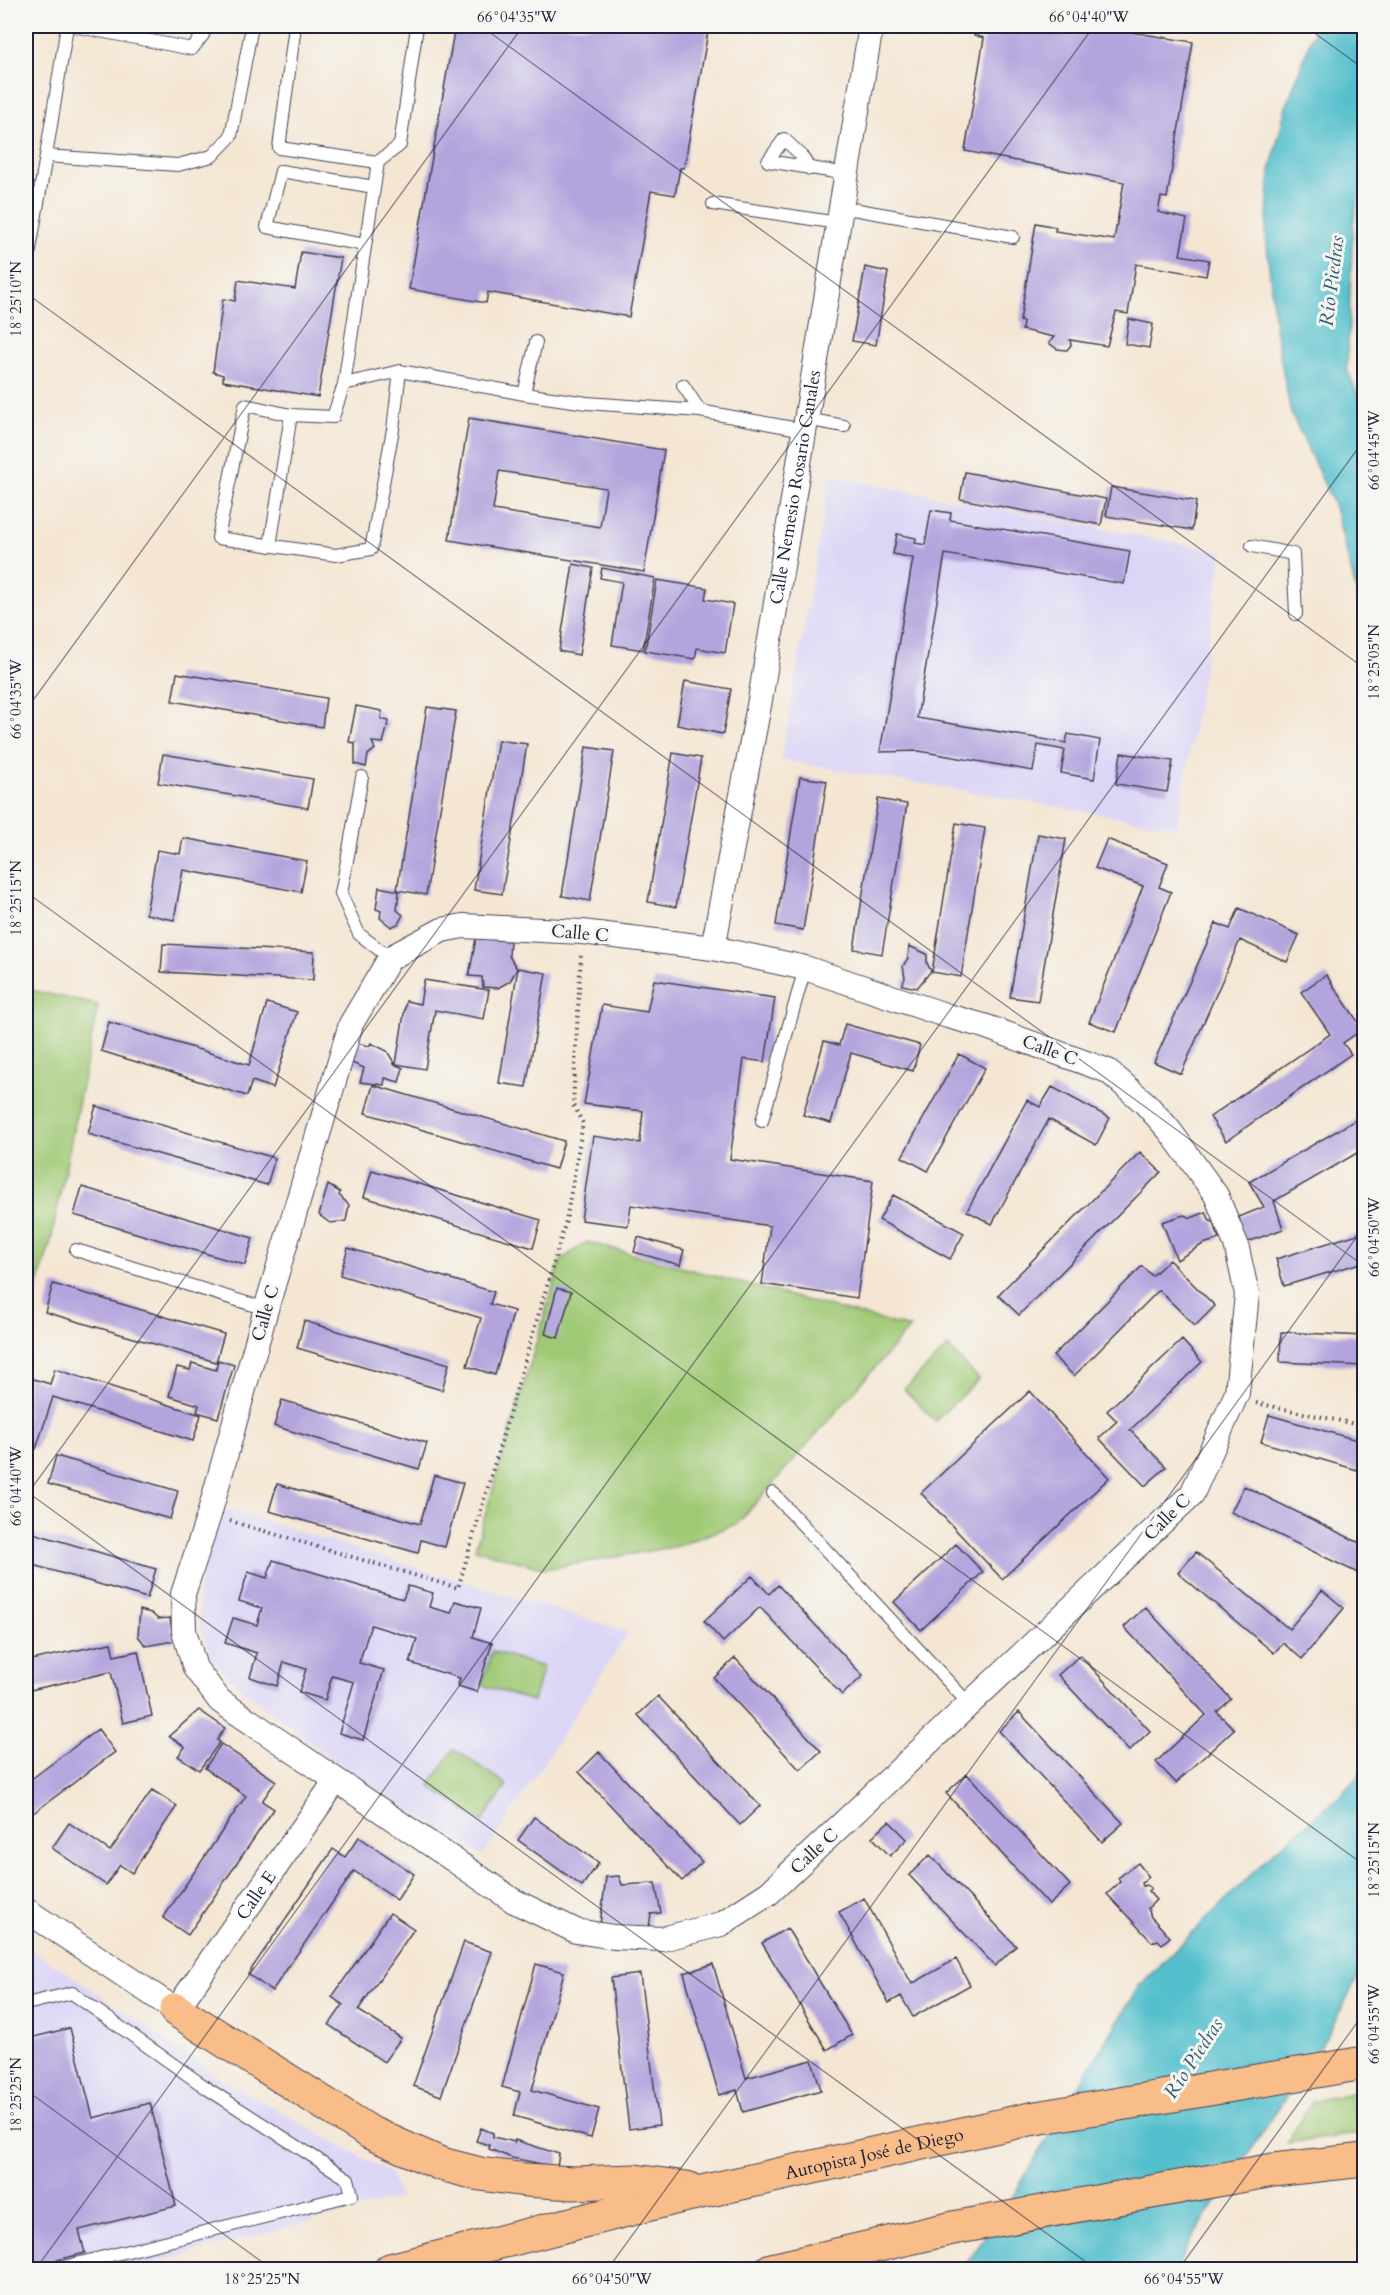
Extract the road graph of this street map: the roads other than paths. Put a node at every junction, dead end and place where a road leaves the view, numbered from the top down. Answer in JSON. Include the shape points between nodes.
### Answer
{"nodes":[{"id":1,"x":67,"y":26,"type":"edge"},
{"id":2,"x":74,"y":26,"type":"edge"},
{"id":3,"x":205,"y":26,"type":"edge"},
{"id":4,"x":252,"y":26,"type":"edge"},
{"id":5,"x":296,"y":26,"type":"edge"},
{"id":6,"x":417,"y":26,"type":"edge"},
{"id":7,"x":871,"y":26,"type":"edge"},
{"id":8,"x":46,"y":156,"type":"junction"},
{"id":9,"x":378,"y":162,"type":"junction"},
{"id":10,"x":810,"y":169,"type":"junction"},
{"id":11,"x":847,"y":174,"type":"junction"},
{"id":12,"x":374,"y":186,"type":"junction"},
{"id":13,"x":713,"y":204,"type":"dead end"},
{"id":14,"x":840,"y":215,"type":"junction"},
{"id":15,"x":1012,"y":237,"type":"dead end"},
{"id":16,"x":365,"y":245,"type":"junction"},
{"id":17,"x":26,"y":273,"type":"edge"},
{"id":18,"x":536,"y":342,"type":"dead end"},
{"id":19,"x":400,"y":371,"type":"junction"},
{"id":20,"x":344,"y":384,"type":"junction"},
{"id":21,"x":683,"y":385,"type":"dead end"},
{"id":22,"x":524,"y":394,"type":"junction"},
{"id":23,"x":700,"y":411,"type":"junction"},
{"id":24,"x":291,"y":415,"type":"junction"},
{"id":25,"x":805,"y":424,"type":"junction"},
{"id":26,"x":844,"y":426,"type":"dead end"},
{"id":27,"x":270,"y":546,"type":"junction"},
{"id":28,"x":1252,"y":546,"type":"dead end"},
{"id":29,"x":1296,"y":614,"type":"dead end"},
{"id":30,"x":362,"y":777,"type":"dead end"},
{"id":31,"x":713,"y":948,"type":"junction"},
{"id":32,"x":390,"y":958,"type":"junction"},
{"id":33,"x":805,"y":968,"type":"junction"},
{"id":34,"x":762,"y":1121,"type":"dead end"},
{"id":35,"x":76,"y":1250,"type":"dead end"},
{"id":36,"x":266,"y":1309,"type":"junction"},
{"id":37,"x":773,"y":1493,"type":"dead end"},
{"id":38,"x":970,"y":1705,"type":"junction"},
{"id":39,"x":335,"y":1782,"type":"junction"},
{"id":40,"x":26,"y":1910,"type":"edge"},
{"id":41,"x":26,"y":2004,"type":"edge"},
{"id":42,"x":176,"y":2010,"type":"junction"},
{"id":43,"x":1359,"y":2063,"type":"edge"},
{"id":44,"x":1365,"y":2160,"type":"edge"},
{"id":45,"x":707,"y":2191,"type":"junction"},
{"id":46,"x":775,"y":2269,"type":"edge"},
{"id":47,"x":52,"y":2270,"type":"edge"},
{"id":48,"x":390,"y":2270,"type":"edge"}],
"edges":[{"from":1,"to":8,"type":"lane"},
{"from":2,"to":3,"type":"lane","via":[[192,49],[204,35]]},
{"from":4,"to":8,"type":"lane","via":[[231,136],[212,156],[178,165]]},
{"from":5,"to":9,"type":"lane","via":[[279,148]]},
{"from":6,"to":9,"type":"lane","via":[[400,145]]},
{"from":7,"to":11,"type":"street","name":"Calle Nemesio Rosario Canales"},
{"from":8,"to":17,"type":"lane"},
{"from":9,"to":12,"type":"lane"},
{"from":10,"to":10,"type":"lane","via":[[768,161],[784,139]]},
{"from":10,"to":11,"type":"lane"},
{"from":11,"to":14,"type":"street","name":"Calle Nemesio Rosario Canales"},
{"from":12,"to":16,"type":"lane"},
{"from":12,"to":16,"type":"lane","via":[[281,171],[267,227]]},
{"from":13,"to":14,"type":"lane"},
{"from":14,"to":15,"type":"lane"},
{"from":14,"to":25,"type":"street","name":"Calle Nemesio Rosario Canales"},
{"from":16,"to":20,"type":"lane"},
{"from":18,"to":22,"type":"lane"},
{"from":19,"to":20,"type":"lane"},
{"from":19,"to":22,"type":"lane"},
{"from":19,"to":27,"type":"lane","via":[[371,549],[336,555]]},
{"from":20,"to":24,"type":"lane","via":[[333,417]]},
{"from":21,"to":23,"type":"lane"},
{"from":22,"to":23,"type":"lane"},
{"from":23,"to":25,"type":"lane"},
{"from":24,"to":27,"type":"lane"},
{"from":24,"to":27,"type":"lane","via":[[245,405],[218,538]]},
{"from":25,"to":26,"type":"lane"},
{"from":25,"to":31,"type":"street","name":"Calle Nemesio Rosario Canales","via":[[760,700]]},
{"from":28,"to":29,"type":"lane","via":[[1293,554]]},
{"from":30,"to":32,"type":"lane","via":[[341,894],[359,934]]},
{"from":31,"to":32,"type":"street","name":"Calle C","via":[[582,932],[463,926],[442,930]]},
{"from":31,"to":33,"type":"street","name":"Calle C"},
{"from":32,"to":36,"type":"street","name":"Calle C","via":[[351,1024]]},
{"from":33,"to":34,"type":"lane"},
{"from":33,"to":38,"type":"street","name":"Calle C","via":[[1108,1071],[1170,1131],[1216,1195],[1236,1244],[1247,1294],[1235,1398],[1192,1494]]},
{"from":35,"to":36,"type":"lane"},
{"from":36,"to":39,"type":"street","name":"Calle C","via":[[183,1594],[184,1631],[195,1668],[220,1701]]},
{"from":37,"to":38,"type":"lane"},
{"from":38,"to":39,"type":"street","name":"Calle C","via":[[769,1893],[721,1924],[662,1939],[614,1937],[576,1930],[544,1917]]},
{"from":39,"to":42,"type":"street","name":"Calle E"},
{"from":40,"to":42,"type":"street"},
{"from":41,"to":47,"type":"lane","via":[[72,1993],[208,2089],[348,2179],[352,2195]]},
{"from":42,"to":45,"type":"highway","via":[[370,2133],[441,2164],[526,2180],[635,2181]]},
{"from":43,"to":45,"type":"highway","name":"Autopista José de Diego","via":[[1030,2119]]},
{"from":44,"to":46,"type":"highway","via":[[1273,2170],[953,2228]]},
{"from":45,"to":48,"type":"highway","name":"Autopista José de Diego"}]}
